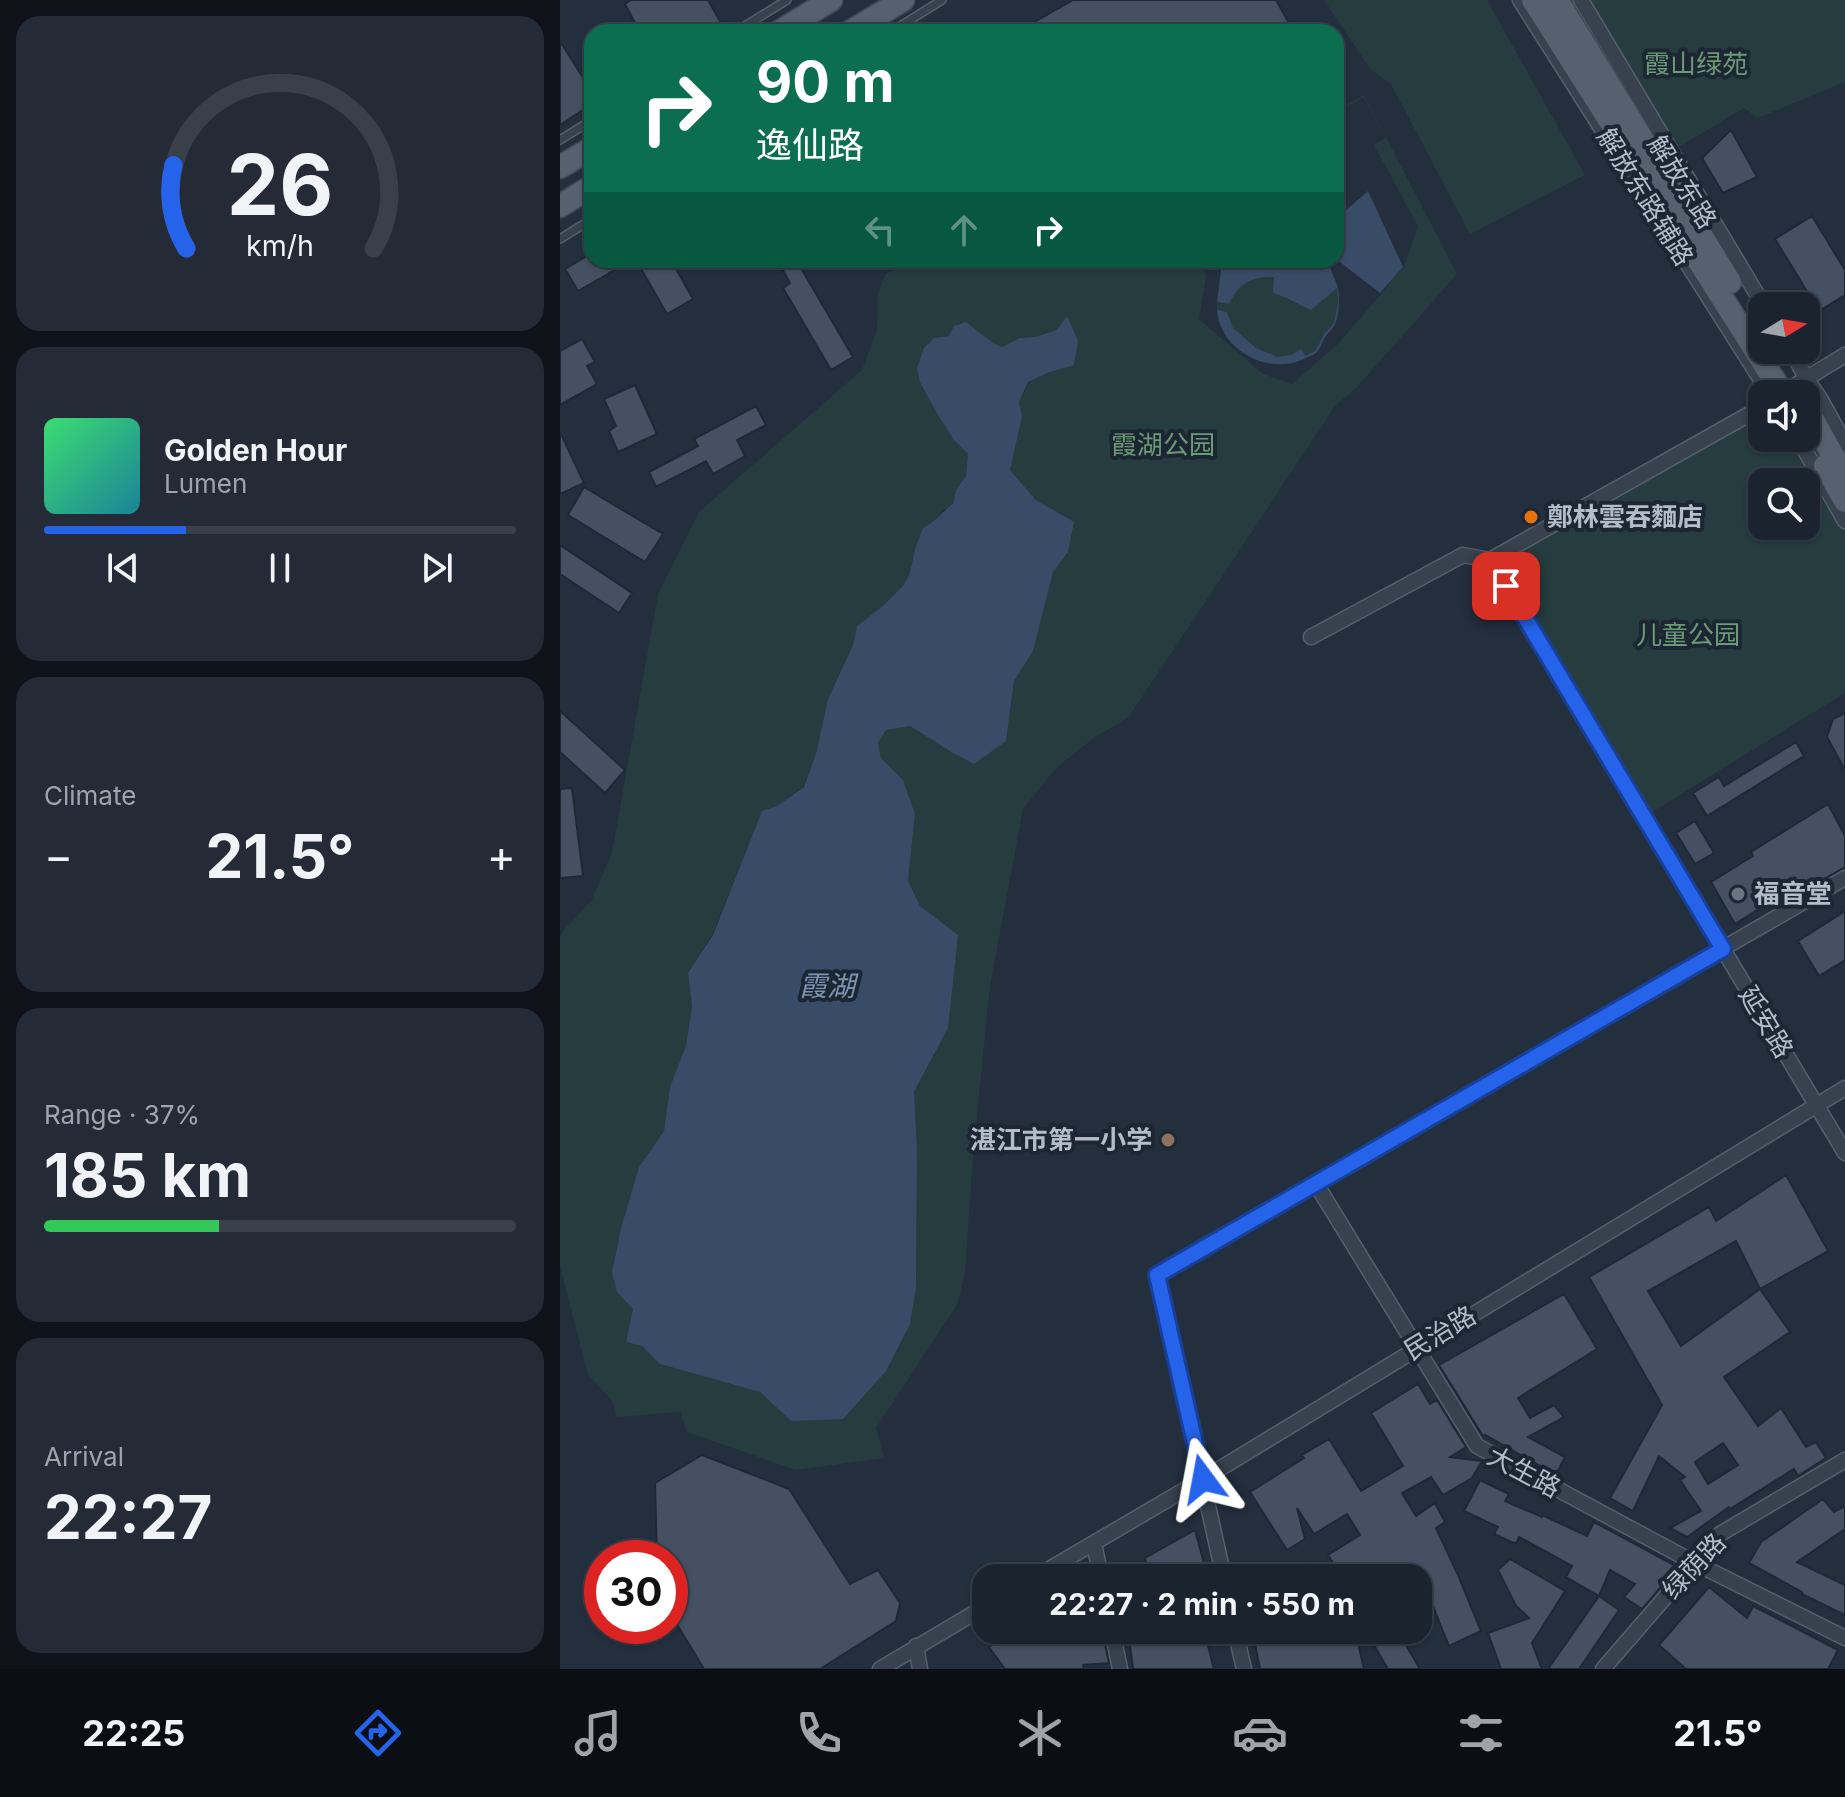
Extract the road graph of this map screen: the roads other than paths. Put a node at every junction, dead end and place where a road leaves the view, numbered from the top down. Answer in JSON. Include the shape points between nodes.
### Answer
{"nodes":[{"id":1,"x":787,"y":0,"type":"edge"},
{"id":2,"x":831,"y":0,"type":"edge"},
{"id":3,"x":903,"y":0,"type":"edge"},
{"id":4,"x":942,"y":0,"type":"edge"},
{"id":5,"x":1520,"y":0,"type":"edge"},
{"id":6,"x":1533,"y":0,"type":"edge"},
{"id":7,"x":1557,"y":0,"type":"edge"},
{"id":8,"x":1581,"y":0,"type":"edge"},
{"id":9,"x":748,"y":24,"type":"edge"},
{"id":10,"x":792,"y":24,"type":"edge"},
{"id":11,"x":863,"y":24,"type":"edge"},
{"id":12,"x":904,"y":24,"type":"edge"},
{"id":13,"x":584,"y":125,"type":"edge"},
{"id":14,"x":560,"y":140,"type":"edge"},
{"id":15,"x":584,"y":153,"type":"edge"},
{"id":16,"x":560,"y":167,"type":"edge"},
{"id":17,"x":584,"y":191,"type":"edge"},
{"id":18,"x":560,"y":206,"type":"edge"},
{"id":19,"x":584,"y":224,"type":"edge"},
{"id":20,"x":560,"y":239,"type":"edge"},
{"id":21,"x":1756,"y":292,"type":"edge"},
{"id":22,"x":1748,"y":311,"type":"edge"},
{"id":23,"x":1845,"y":355,"type":"edge"},
{"id":24,"x":1761,"y":380,"type":"edge"},
{"id":25,"x":1787,"y":380,"type":"edge"},
{"id":26,"x":1807,"y":380,"type":"edge"},
{"id":27,"x":1820,"y":400,"type":"edge"},
{"id":28,"x":1748,"y":415,"type":"edge"},
{"id":29,"x":1820,"y":432,"type":"edge"},
{"id":30,"x":1845,"y":444,"type":"edge"},
{"id":31,"x":1806,"y":452,"type":"edge"},
{"id":32,"x":1817,"y":452,"type":"edge"},
{"id":33,"x":1845,"y":477,"type":"edge"},
{"id":34,"x":1845,"y":501,"type":"edge"},
{"id":35,"x":1845,"y":521,"type":"edge"},
{"id":36,"x":1490,"y":560,"type":"junction"},
{"id":37,"x":1311,"y":637,"type":"dead end"},
{"id":38,"x":1845,"y":878,"type":"edge"},
{"id":39,"x":1723,"y":949,"type":"junction"},
{"id":40,"x":1845,"y":1088,"type":"edge"},
{"id":41,"x":1816,"y":1105,"type":"junction"},
{"id":42,"x":1845,"y":1153,"type":"edge"},
{"id":43,"x":1316,"y":1184,"type":"junction"},
{"id":44,"x":1417,"y":1347,"type":"junction"},
{"id":45,"x":1845,"y":1460,"type":"edge"},
{"id":46,"x":1203,"y":1479,"type":"junction"},
{"id":47,"x":1094,"y":1543,"type":"junction"},
{"id":48,"x":1695,"y":1563,"type":"junction"},
{"id":49,"x":1058,"y":1564,"type":"edge"},
{"id":50,"x":1098,"y":1564,"type":"edge"},
{"id":51,"x":1221,"y":1564,"type":"edge"},
{"id":52,"x":972,"y":1614,"type":"edge"},
{"id":53,"x":1845,"y":1638,"type":"edge"},
{"id":54,"x":1115,"y":1644,"type":"edge"},
{"id":55,"x":1238,"y":1644,"type":"edge"},
{"id":56,"x":916,"y":1646,"type":"junction"},
{"id":57,"x":880,"y":1669,"type":"edge"},
{"id":58,"x":920,"y":1669,"type":"edge"},
{"id":59,"x":1120,"y":1669,"type":"edge"},
{"id":60,"x":1244,"y":1669,"type":"edge"},
{"id":61,"x":1603,"y":1669,"type":"edge"}],
"edges":[{"from":1,"to":9,"type":"lane"},
{"from":2,"to":10,"type":"main road"},
{"from":3,"to":11,"type":"main road"},
{"from":4,"to":12,"type":"lane"},
{"from":5,"to":24,"type":"street","name":"解放东路辅路"},
{"from":6,"to":25,"type":"main road","name":"解放东路"},
{"from":7,"to":22,"type":"main road","name":"解放东路"},
{"from":8,"to":21,"type":"street","name":"解放东路辅路"},
{"from":13,"to":14,"type":"lane"},
{"from":15,"to":16,"type":"main road"},
{"from":17,"to":18,"type":"main road"},
{"from":19,"to":20,"type":"lane"},
{"from":23,"to":26,"type":"street"},
{"from":27,"to":30,"type":"street"},
{"from":28,"to":36,"type":"street"},
{"from":29,"to":33,"type":"main road"},
{"from":31,"to":35,"type":"street"},
{"from":32,"to":34,"type":"main road"},
{"from":36,"to":37,"type":"street","via":[[1463,555]]},
{"from":36,"to":39,"type":"street","name":"延安路"},
{"from":38,"to":39,"type":"street"},
{"from":39,"to":41,"type":"street","name":"延安路"},
{"from":39,"to":43,"type":"street"},
{"from":40,"to":41,"type":"street","name":"民治路"},
{"from":41,"to":42,"type":"street","name":"延安路"},
{"from":41,"to":44,"type":"street","name":"民治路"},
{"from":43,"to":44,"type":"street","name":"大生路"},
{"from":43,"to":46,"type":"street","via":[[1157,1275]]},
{"from":44,"to":46,"type":"street","name":"民治路"},
{"from":44,"to":48,"type":"street","name":"大生路","via":[[1477,1446]]},
{"from":45,"to":48,"type":"street","name":"绿荫路","via":[[1720,1534]]},
{"from":46,"to":47,"type":"street","name":"民治路"},
{"from":46,"to":51,"type":"street"},
{"from":47,"to":49,"type":"street","name":"民治路"},
{"from":47,"to":50,"type":"street"},
{"from":48,"to":53,"type":"street","name":"大生路"},
{"from":48,"to":61,"type":"street","name":"绿荫路"},
{"from":52,"to":56,"type":"street"},
{"from":54,"to":59,"type":"street"},
{"from":55,"to":60,"type":"street"},
{"from":56,"to":57,"type":"street"},
{"from":56,"to":58,"type":"street"}]}
